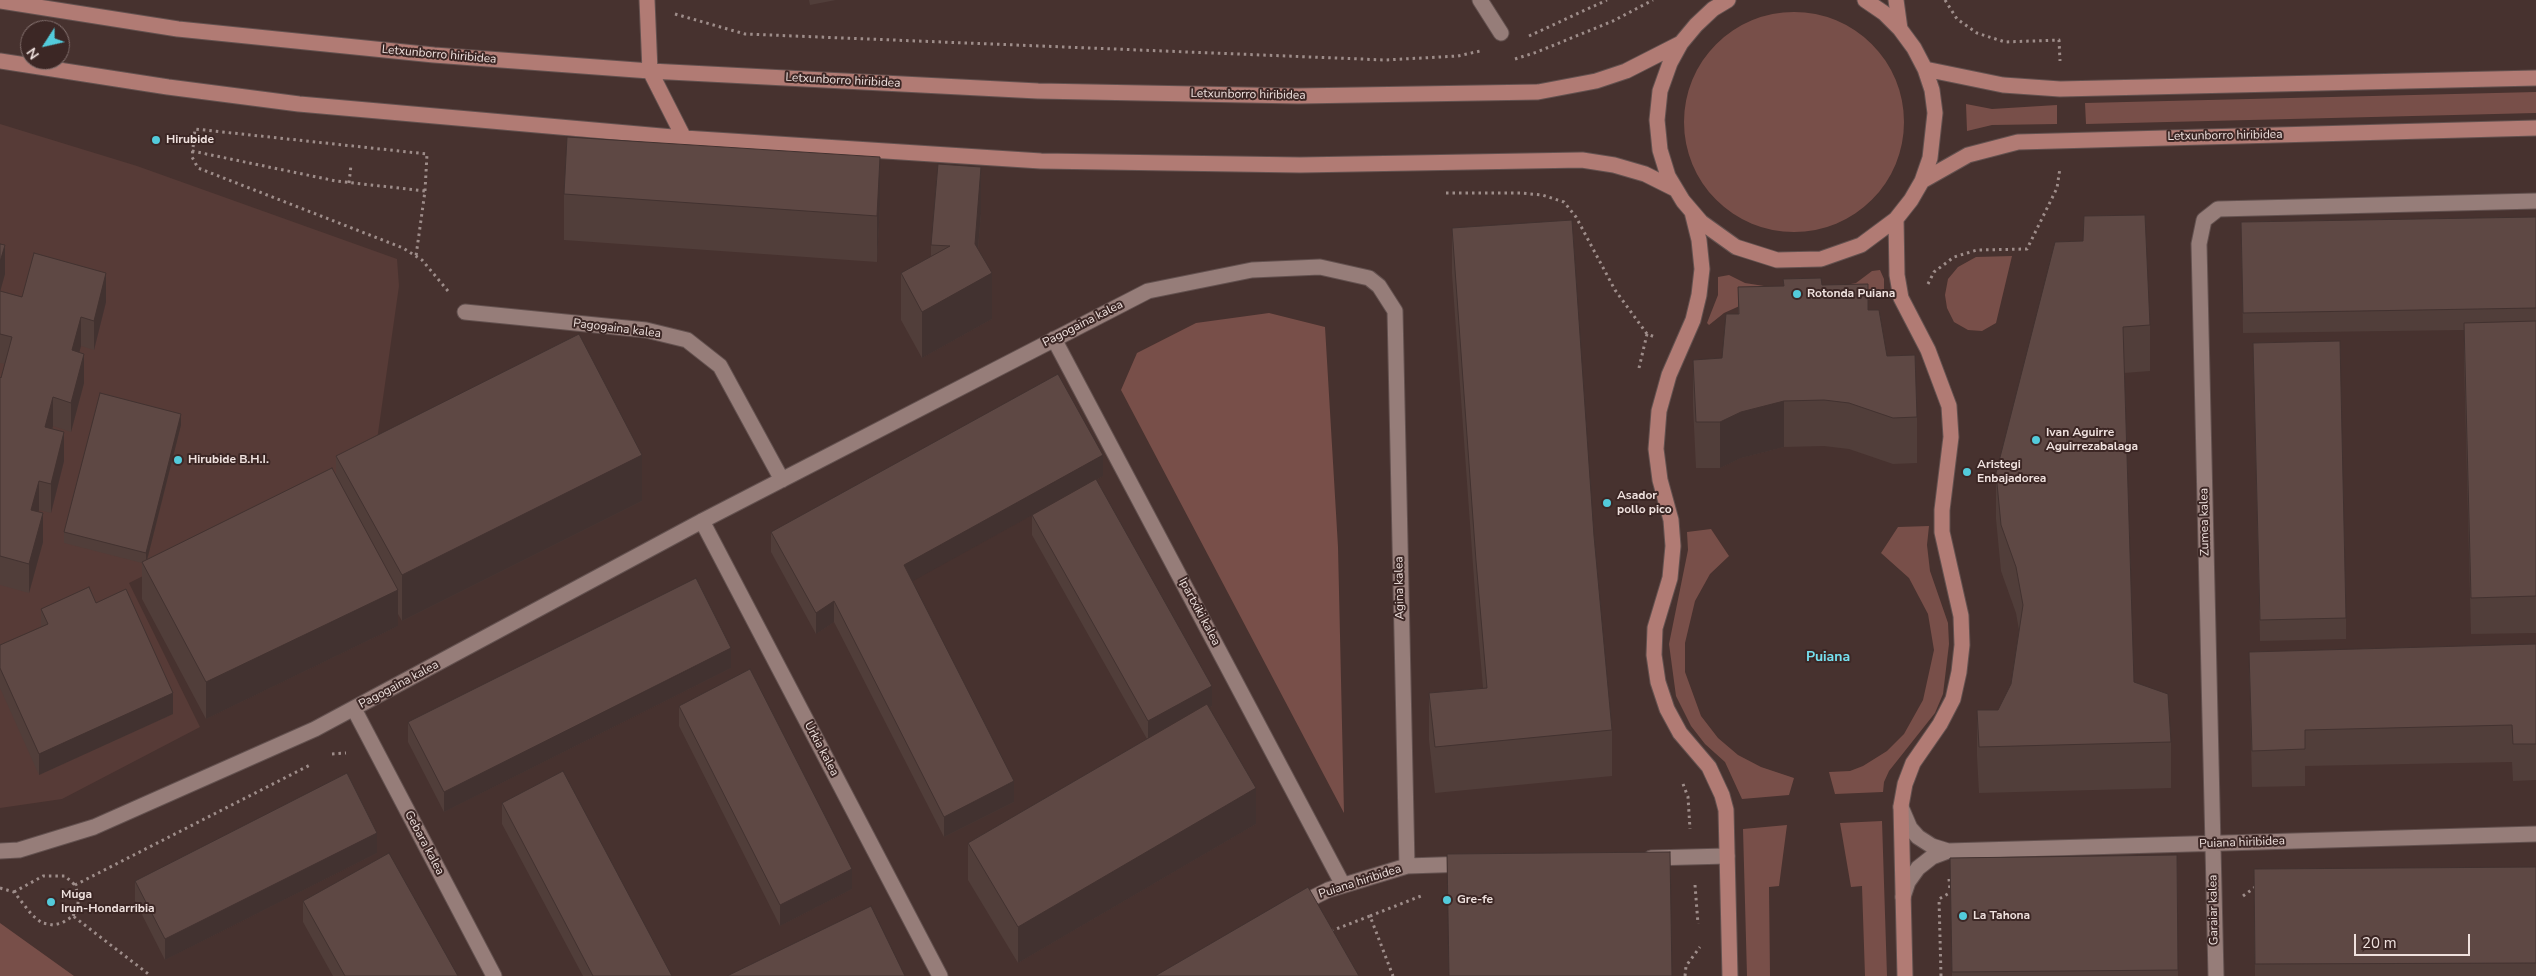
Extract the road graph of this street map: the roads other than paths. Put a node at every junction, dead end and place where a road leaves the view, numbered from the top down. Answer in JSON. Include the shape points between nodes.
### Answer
{"nodes":[{"id":1,"x":1480,"y":0,"type":"edge"},
{"id":2,"x":1728,"y":0,"type":"edge"},
{"id":3,"x":1865,"y":0,"type":"edge"},
{"id":4,"x":1896,"y":0,"type":"edge"},
{"id":5,"x":0,"y":1,"type":"edge"},
{"id":6,"x":647,"y":3,"type":"edge"},
{"id":7,"x":1900,"y":29,"type":"junction"},
{"id":8,"x":1501,"y":33,"type":"dead end"},
{"id":9,"x":1681,"y":43,"type":"junction"},
{"id":10,"x":0,"y":61,"type":"edge"},
{"id":11,"x":1925,"y":69,"type":"junction"},
{"id":12,"x":650,"y":71,"type":"junction"},
{"id":13,"x":2536,"y":78,"type":"edge"},
{"id":14,"x":2536,"y":128,"type":"edge"},
{"id":15,"x":684,"y":138,"type":"junction"},
{"id":16,"x":1922,"y":180,"type":"junction"},
{"id":17,"x":1675,"y":189,"type":"junction"},
{"id":18,"x":2536,"y":201,"type":"edge"},
{"id":19,"x":1692,"y":212,"type":"junction"},
{"id":20,"x":1896,"y":218,"type":"junction"},
{"id":21,"x":1395,"y":311,"type":"joint"},
{"id":22,"x":465,"y":312,"type":"road end"},
{"id":23,"x":1054,"y":339,"type":"junction"},
{"id":24,"x":782,"y":480,"type":"junction"},
{"id":25,"x":702,"y":521,"type":"junction"},
{"id":26,"x":354,"y":709,"type":"junction"},
{"id":27,"x":1900,"y":806,"type":"junction"},
{"id":28,"x":2536,"y":834,"type":"edge"},
{"id":29,"x":2213,"y":843,"type":"junction"},
{"id":30,"x":0,"y":851,"type":"edge"},
{"id":31,"x":1948,"y":851,"type":"junction"},
{"id":32,"x":1727,"y":856,"type":"junction"},
{"id":33,"x":1636,"y":858,"type":"edge"},
{"id":34,"x":1482,"y":863,"type":"edge"},
{"id":35,"x":1407,"y":866,"type":"junction"},
{"id":36,"x":1343,"y":885,"type":"junction"},
{"id":37,"x":1902,"y":900,"type":"junction"},
{"id":38,"x":1284,"y":913,"type":"edge"},
{"id":39,"x":494,"y":976,"type":"edge"},
{"id":40,"x":940,"y":976,"type":"edge"},
{"id":41,"x":1730,"y":976,"type":"edge"},
{"id":42,"x":1905,"y":976,"type":"edge"},
{"id":43,"x":2216,"y":976,"type":"edge"}],
"edges":[{"from":1,"to":8,"type":"street"},
{"from":2,"to":9,"type":"main road","via":[[1696,25]]},
{"from":3,"to":7,"type":"main road"},
{"from":4,"to":7,"type":"main road"},
{"from":5,"to":12,"type":"main road","name":"Letxunborro hiribidea","via":[[178,29]]},
{"from":6,"to":12,"type":"main road"},
{"from":7,"to":11,"type":"main road"},
{"from":9,"to":12,"type":"main road","name":"Letxunborro hiribidea","via":[[1647,62],[1596,81],[1509,94],[1298,96],[1046,92]]},
{"from":9,"to":17,"type":"main road","via":[[1660,91],[1657,120],[1660,150]]},
{"from":10,"to":15,"type":"main road","via":[[299,104]]},
{"from":11,"to":13,"type":"main road","via":[[2003,85],[2060,89]]},
{"from":11,"to":16,"type":"main road","via":[[1935,113],[1930,158]]},
{"from":12,"to":15,"type":"main road"},
{"from":14,"to":16,"type":"main road","name":"Letxunborro hiribidea","via":[[2018,142],[1968,155]]},
{"from":15,"to":17,"type":"main road","via":[[1041,161],[1300,165],[1582,160],[1614,164],[1645,174]]},
{"from":16,"to":20,"type":"main road"},
{"from":17,"to":19,"type":"main road"},
{"from":18,"to":29,"type":"street","name":"Zumea kalea","via":[[2218,209],[2204,220],[2199,244]]},
{"from":19,"to":20,"type":"main road","via":[[1736,247],[1777,260],[1821,259],[1862,244]]},
{"from":19,"to":32,"type":"main road","via":[[1702,269],[1700,295],[1658,411],[1656,449],[1671,520],[1673,546],[1670,578],[1655,628],[1654,655],[1667,709],[1680,733],[1709,767],[1722,795],[1726,810]]},
{"from":20,"to":27,"type":"main road","via":[[1897,275],[1901,298],[1932,358],[1949,406],[1952,437],[1942,532],[1960,616],[1962,645],[1953,699],[1913,763]]},
{"from":21,"to":23,"type":"street","name":"Pagogaina kalea","via":[[1379,286],[1369,278],[1320,267],[1252,270],[1148,291]]},
{"from":21,"to":35,"type":"street","name":"Agina kalea"},
{"from":22,"to":24,"type":"street","name":"Pagogaina kalea","via":[[646,330],[687,340],[720,366]]},
{"from":23,"to":24,"type":"street","name":"Pagogaina kalea"},
{"from":23,"to":36,"type":"street","name":"Ipartxiki kalea"},
{"from":24,"to":25,"type":"street","name":"Pagogaina kalea"},
{"from":25,"to":26,"type":"street","name":"Pagogaina kalea"},
{"from":25,"to":40,"type":"street","name":"Urkia kalea"},
{"from":26,"to":30,"type":"street","name":"Pagogaina kalea","via":[[94,827],[19,850]]},
{"from":26,"to":39,"type":"street","name":"Gebara kalea"},
{"from":27,"to":31,"type":"street","name":"Puiana hiribidea","via":[[1918,837]]},
{"from":27,"to":37,"type":"main road"},
{"from":28,"to":29,"type":"street","name":"Puiana hiribidea"},
{"from":29,"to":31,"type":"street","name":"Puiana hiribidea"},
{"from":29,"to":43,"type":"street","name":"Garaiar kalea"},
{"from":31,"to":37,"type":"street","name":"Puiana hiribidea","via":[[1932,857],[1918,868],[1908,882]]},
{"from":32,"to":33,"type":"street"},
{"from":32,"to":41,"type":"main road"},
{"from":34,"to":35,"type":"street","name":"Puiana hiribidea"},
{"from":35,"to":36,"type":"street","name":"Puiana hiribidea"},
{"from":36,"to":38,"type":"street","name":"Puiana hiribidea"},
{"from":37,"to":42,"type":"main road"}]}
